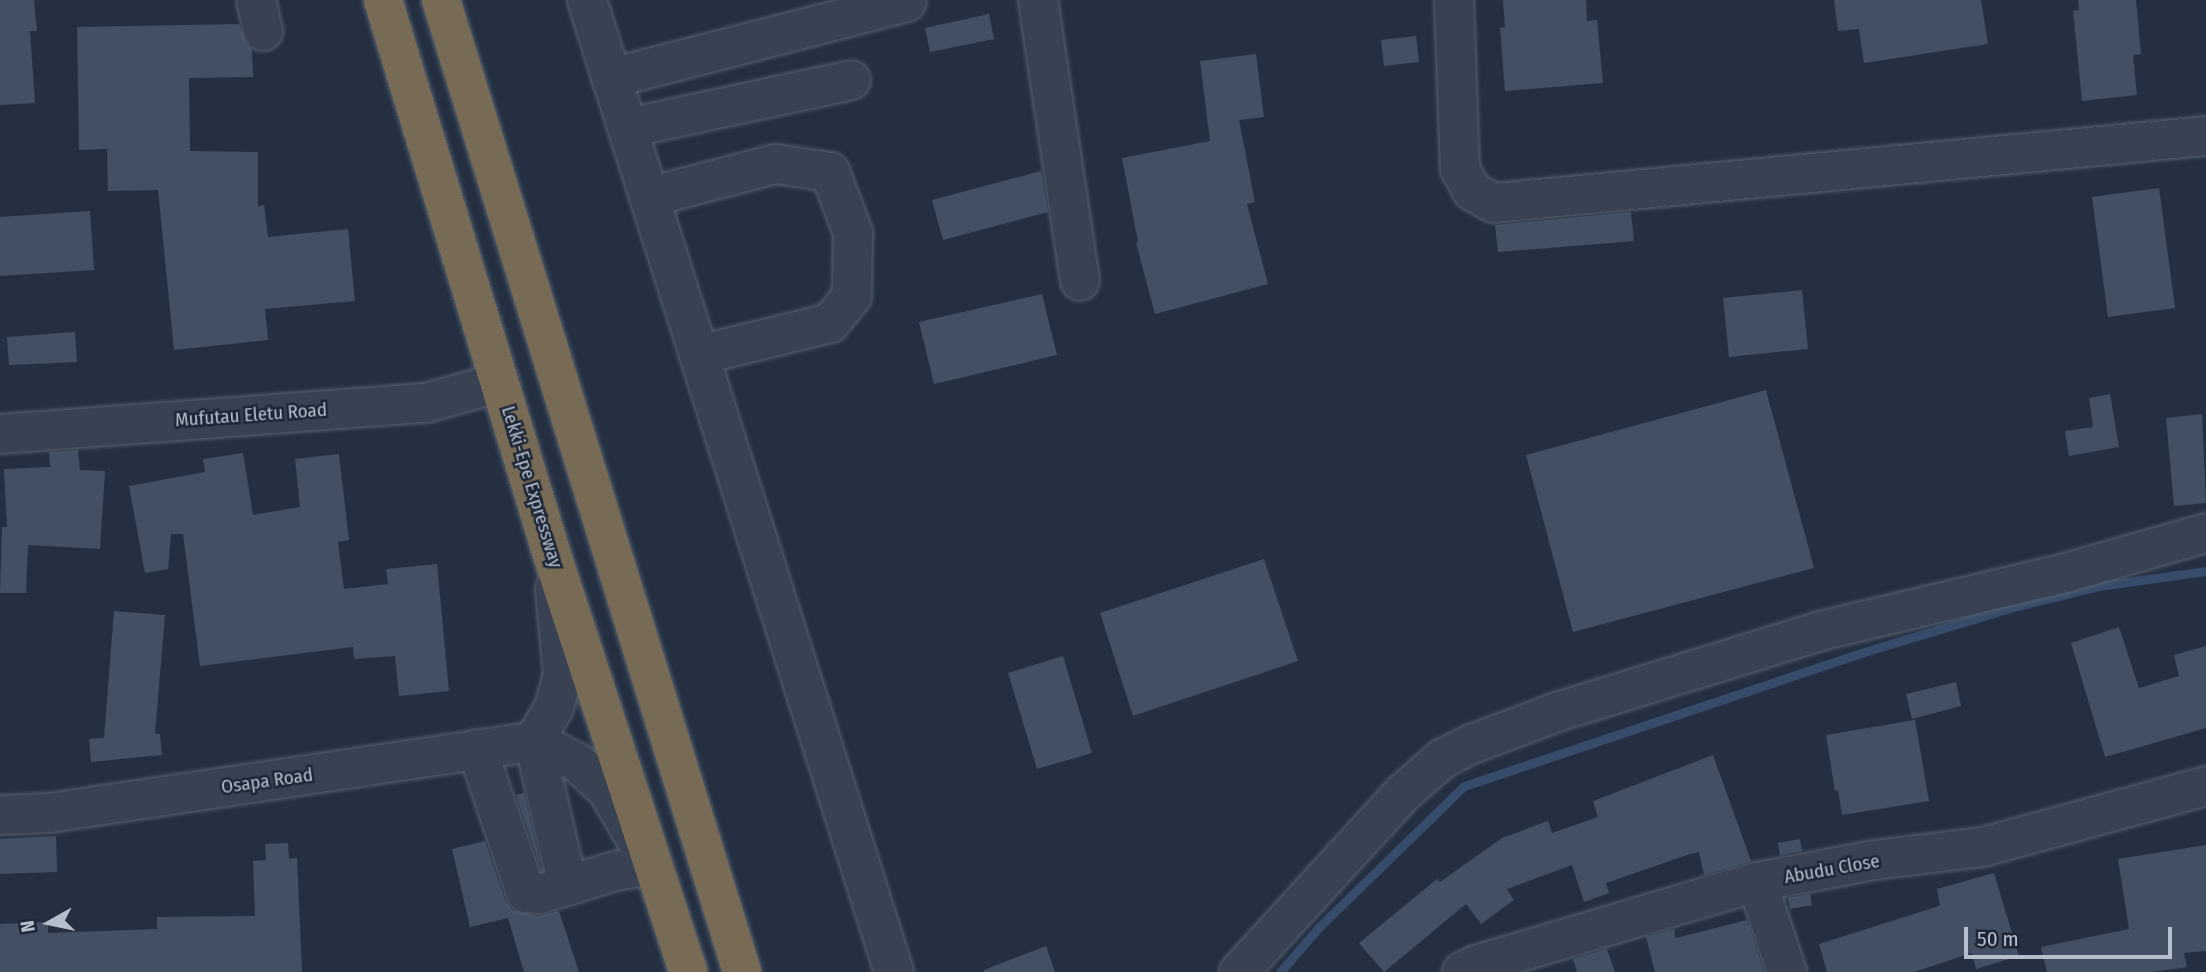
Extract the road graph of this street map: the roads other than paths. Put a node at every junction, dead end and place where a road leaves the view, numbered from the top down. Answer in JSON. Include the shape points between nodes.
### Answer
{"nodes":[{"id":1,"x":383,"y":0,"type":"edge"},
{"id":2,"x":441,"y":0,"type":"edge"},
{"id":3,"x":587,"y":0,"type":"edge"},
{"id":4,"x":1038,"y":0,"type":"edge"},
{"id":5,"x":1454,"y":0,"type":"edge"},
{"id":6,"x":906,"y":2,"type":"dead end"},
{"id":7,"x":611,"y":78,"type":"junction"},
{"id":8,"x":851,"y":80,"type":"dead end"},
{"id":9,"x":628,"y":128,"type":"junction"},
{"id":10,"x":2206,"y":136,"type":"edge"},
{"id":11,"x":649,"y":197,"type":"junction"},
{"id":12,"x":1080,"y":281,"type":"dead end"},
{"id":13,"x":699,"y":355,"type":"junction"},
{"id":14,"x":500,"y":382,"type":"junction"},
{"id":15,"x":0,"y":434,"type":"edge"},
{"id":16,"x":2206,"y":533,"type":"edge"},
{"id":17,"x":552,"y":555,"type":"junction"},
{"id":18,"x":534,"y":741,"type":"junction"},
{"id":19,"x":477,"y":749,"type":"junction"},
{"id":20,"x":2206,"y":786,"type":"edge"},
{"id":21,"x":0,"y":816,"type":"edge"},
{"id":22,"x":655,"y":869,"type":"junction"},
{"id":23,"x":1757,"y":882,"type":"junction"},
{"id":24,"x":568,"y":886,"type":"junction"},
{"id":25,"x":688,"y":972,"type":"edge"},
{"id":26,"x":742,"y":972,"type":"edge"},
{"id":27,"x":894,"y":972,"type":"edge"},
{"id":28,"x":1239,"y":972,"type":"edge"},
{"id":29,"x":1462,"y":972,"type":"edge"},
{"id":30,"x":1787,"y":972,"type":"edge"}],
"edges":[{"from":1,"to":14,"type":"highway","name":"Lekki-Epe Expressway"},
{"from":2,"to":26,"type":"highway"},
{"from":3,"to":7,"type":"street"},
{"from":4,"to":12,"type":"street"},
{"from":5,"to":10,"type":"street","via":[[1460,169],[1472,191],[1494,203]]},
{"from":6,"to":7,"type":"street"},
{"from":7,"to":9,"type":"street"},
{"from":8,"to":9,"type":"street"},
{"from":9,"to":11,"type":"street"},
{"from":11,"to":13,"type":"street"},
{"from":11,"to":13,"type":"street","via":[[776,163],[830,172],[853,233],[852,296],[830,323]]},
{"from":13,"to":27,"type":"street"},
{"from":14,"to":15,"type":"street","name":"Mufutau Eletu Road","via":[[426,403]]},
{"from":14,"to":17,"type":"highway","name":"Lekki-Epe Expressway"},
{"from":16,"to":28,"type":"street","via":[[2065,573],[1820,631],[1557,712],[1472,744],[1442,759],[1402,794]]},
{"from":17,"to":18,"type":"street","via":[[563,674],[554,708]]},
{"from":17,"to":22,"type":"highway","name":"Lekki-Epe Expressway"},
{"from":18,"to":19,"type":"street","name":"Osapa Road"},
{"from":18,"to":22,"type":"street","via":[[578,763],[608,791]]},
{"from":18,"to":24,"type":"street"},
{"from":19,"to":21,"type":"street","name":"Osapa Road","via":[[49,813]]},
{"from":19,"to":24,"type":"street","via":[[526,893]]},
{"from":20,"to":23,"type":"street","name":"Abudu Close","via":[[1983,847],[1874,860]]},
{"from":22,"to":24,"type":"street","via":[[615,871]]},
{"from":22,"to":25,"type":"highway","name":"Lekki-Epe Expressway"},
{"from":23,"to":29,"type":"street","name":"Abudu Close"},
{"from":23,"to":30,"type":"street"}]}
